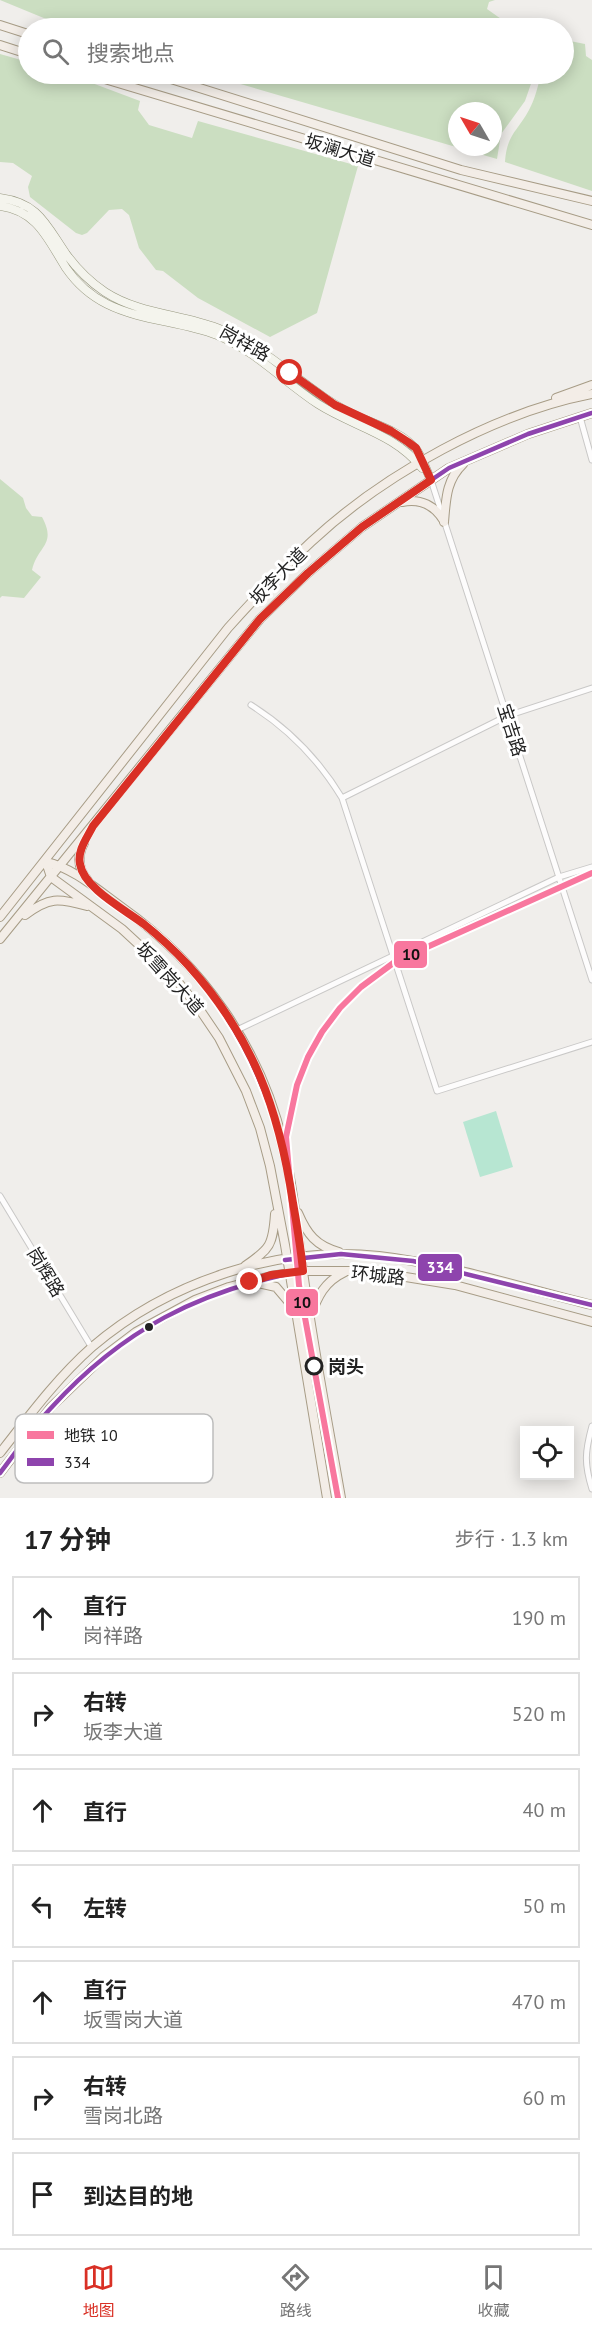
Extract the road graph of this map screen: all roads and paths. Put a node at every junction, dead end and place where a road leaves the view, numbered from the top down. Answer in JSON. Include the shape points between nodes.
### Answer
{"nodes":[{"id":1,"x":0,"y":25,"type":"edge"},
{"id":2,"x":18,"y":31,"type":"edge"},
{"id":3,"x":0,"y":45,"type":"edge"},
{"id":4,"x":18,"y":51,"type":"edge"},
{"id":5,"x":121,"y":84,"type":"edge"},
{"id":6,"x":187,"y":84,"type":"edge"},
{"id":7,"x":0,"y":198,"type":"edge"},
{"id":8,"x":592,"y":201,"type":"edge"},
{"id":9,"x":0,"y":206,"type":"edge"},
{"id":10,"x":592,"y":225,"type":"edge"},
{"id":11,"x":592,"y":385,"type":"edge"},
{"id":12,"x":592,"y":394,"type":"edge"},
{"id":13,"x":542,"y":407,"type":"junction"},
{"id":14,"x":592,"y":413,"type":"edge"},
{"id":15,"x":580,"y":417,"type":"junction"},
{"id":16,"x":470,"y":459,"type":"junction"},
{"id":17,"x":592,"y":460,"type":"edge"},
{"id":18,"x":420,"y":463,"type":"junction"},
{"id":19,"x":431,"y":480,"type":"junction"},
{"id":20,"x":396,"y":504,"type":"junction"},
{"id":21,"x":444,"y":522,"type":"junction"},
{"id":22,"x":592,"y":688,"type":"edge"},
{"id":23,"x":252,"y":705,"type":"dead end"},
{"id":24,"x":507,"y":716,"type":"junction"},
{"id":25,"x":342,"y":798,"type":"junction"},
{"id":26,"x":93,"y":826,"type":"junction"},
{"id":27,"x":46,"y":862,"type":"junction"},
{"id":28,"x":62,"y":865,"type":"junction"},
{"id":29,"x":592,"y":867,"type":"edge"},
{"id":30,"x":51,"y":877,"type":"junction"},
{"id":31,"x":559,"y":877,"type":"junction"},
{"id":32,"x":103,"y":895,"type":"junction"},
{"id":33,"x":93,"y":908,"type":"junction"},
{"id":34,"x":0,"y":917,"type":"edge"},
{"id":35,"x":12,"y":924,"type":"junction"},
{"id":36,"x":0,"y":939,"type":"edge"},
{"id":37,"x":393,"y":956,"type":"junction"},
{"id":38,"x":592,"y":980,"type":"edge"},
{"id":39,"x":237,"y":1030,"type":"junction"},
{"id":40,"x":592,"y":1042,"type":"edge"},
{"id":41,"x":0,"y":1196,"type":"edge"},
{"id":42,"x":293,"y":1200,"type":"junction"},
{"id":43,"x":276,"y":1205,"type":"junction"},
{"id":44,"x":351,"y":1255,"type":"junction"},
{"id":45,"x":302,"y":1257,"type":"junction"},
{"id":46,"x":287,"y":1259,"type":"junction"},
{"id":47,"x":237,"y":1271,"type":"junction"},
{"id":48,"x":303,"y":1271,"type":"junction"},
{"id":49,"x":347,"y":1271,"type":"junction"},
{"id":50,"x":289,"y":1273,"type":"junction"},
{"id":51,"x":250,"y":1282,"type":"junction"},
{"id":52,"x":592,"y":1305,"type":"edge"},
{"id":53,"x":296,"y":1312,"type":"junction"},
{"id":54,"x":310,"y":1317,"type":"junction"},
{"id":55,"x":592,"y":1322,"type":"edge"},
{"id":56,"x":92,"y":1348,"type":"junction"},
{"id":57,"x":30,"y":1414,"type":"edge"},
{"id":58,"x":46,"y":1414,"type":"edge"},
{"id":59,"x":592,"y":1426,"type":"edge"},
{"id":60,"x":15,"y":1434,"type":"edge"},
{"id":61,"x":0,"y":1453,"type":"edge"},
{"id":62,"x":15,"y":1454,"type":"edge"},
{"id":63,"x":0,"y":1473,"type":"edge"},
{"id":64,"x":592,"y":1489,"type":"edge"},
{"id":65,"x":327,"y":1498,"type":"edge"},
{"id":66,"x":341,"y":1498,"type":"edge"}],
"edges":[{"from":1,"to":2,"type":"main road"},
{"from":3,"to":4,"type":"main road"},
{"from":5,"to":10,"type":"main road","name":"坂澜大道"},
{"from":6,"to":8,"type":"main road","name":"坂澜大道","via":[[460,170]]},
{"from":7,"to":18,"type":"street","name":"岗祥路","via":[[22,204],[42,217],[73,263],[105,292],[134,306],[203,322],[249,343],[323,398],[399,436],[416,448]]},
{"from":9,"to":18,"type":"street","name":"岗祥路","via":[[20,211],[37,222],[71,274],[98,299],[123,311],[231,342],[259,358],[319,404],[395,442]]},
{"from":11,"to":13,"type":"main road"},
{"from":12,"to":13,"type":"main road","name":"坂李大道"},
{"from":13,"to":18,"type":"main road","name":"坂李大道"},
{"from":14,"to":15,"type":"main road","name":"坂李大道"},
{"from":15,"to":16,"type":"main road","name":"坂李大道"},
{"from":15,"to":17,"type":"street"},
{"from":16,"to":19,"type":"main road","name":"坂李大道"},
{"from":16,"to":21,"type":"main road","via":[[450,482]]},
{"from":18,"to":19,"type":"street","name":"岗祥路"},
{"from":18,"to":27,"type":"main road","name":"坂李大道","via":[[361,502],[264,588],[189,676]]},
{"from":19,"to":20,"type":"main road","name":"坂李大道"},
{"from":19,"to":21,"type":"street","name":"宝吉路"},
{"from":20,"to":21,"type":"main road","via":[[424,503],[433,507]]},
{"from":20,"to":26,"type":"main road","name":"坂李大道","via":[[362,527],[260,619]]},
{"from":21,"to":24,"type":"street","name":"宝吉路"},
{"from":22,"to":24,"type":"street"},
{"from":23,"to":25,"type":"street","via":[[303,746]]},
{"from":24,"to":25,"type":"street"},
{"from":24,"to":31,"type":"street","name":"宝吉路"},
{"from":25,"to":37,"type":"street"},
{"from":26,"to":28,"type":"main road","name":"坂李大道"},
{"from":26,"to":32,"type":"main road","via":[[80,851],[80,865],[85,878]]},
{"from":27,"to":28,"type":"main road","name":"坂雪岗大道"},
{"from":27,"to":30,"type":"main road"},
{"from":27,"to":34,"type":"main road","name":"坂李大道"},
{"from":28,"to":30,"type":"main road","name":"坂李大道"},
{"from":28,"to":32,"type":"main road","name":"坂雪岗大道"},
{"from":29,"to":31,"type":"street"},
{"from":30,"to":33,"type":"main road","name":"坂雪岗大道"},
{"from":30,"to":35,"type":"main road","name":"坂李大道"},
{"from":31,"to":37,"type":"street"},
{"from":31,"to":38,"type":"street","name":"宝吉路"},
{"from":32,"to":39,"type":"main road","name":"坂雪岗大道","via":[[174,951],[210,991]]},
{"from":33,"to":35,"type":"main road","via":[[54,900],[38,905]]},
{"from":33,"to":43,"type":"main road","name":"坂雪岗大道","via":[[163,965],[193,999],[219,1038],[253,1109],[270,1166]]},
{"from":35,"to":36,"type":"main road","name":"坂李大道"},
{"from":37,"to":39,"type":"street"},
{"from":37,"to":40,"type":"street","via":[[437,1091]]},
{"from":39,"to":42,"type":"main road","name":"坂雪岗大道","via":[[271,1102],[283,1141]]},
{"from":41,"to":56,"type":"street","name":"岗辉路"},
{"from":42,"to":44,"type":"main road","via":[[310,1237],[331,1250]]},
{"from":42,"to":45,"type":"main road","name":"坂雪岗大道"},
{"from":43,"to":46,"type":"main road","name":"坂雪岗大道"},
{"from":43,"to":47,"type":"main road","via":[[273,1241]]},
{"from":44,"to":45,"type":"main road","name":"环城路"},
{"from":44,"to":52,"type":"main road","name":"环城路","via":[[413,1261]]},
{"from":45,"to":46,"type":"main road","name":"环城路"},
{"from":45,"to":48,"type":"main road","name":"坂雪岗大道"},
{"from":46,"to":47,"type":"main road","name":"环城路"},
{"from":46,"to":50,"type":"main road","name":"坂雪岗大道"},
{"from":47,"to":56,"type":"main road","via":[[160,1300]]},
{"from":48,"to":49,"type":"main road","name":"环城路"},
{"from":48,"to":50,"type":"main road","name":"环城路"},
{"from":48,"to":54,"type":"main road","name":"坂雪岗大道"},
{"from":49,"to":54,"type":"main road","via":[[324,1287]]},
{"from":49,"to":55,"type":"main road","name":"环城路","via":[[456,1285]]},
{"from":50,"to":51,"type":"main road","name":"环城路"},
{"from":50,"to":53,"type":"main road","name":"坂雪岗大道"},
{"from":51,"to":53,"type":"main road","via":[[276,1287]]},
{"from":51,"to":58,"type":"main road","name":"环城路","via":[[195,1300],[136,1332],[103,1357]]},
{"from":53,"to":65,"type":"main road","name":"坂雪岗大道"},
{"from":54,"to":66,"type":"main road","name":"坂雪岗大道"},
{"from":56,"to":57,"type":"main road"},
{"from":59,"to":64,"type":"street","via":[[585,1454]]},
{"from":60,"to":61,"type":"main road"},
{"from":62,"to":63,"type":"main road","name":"环城路"}]}
